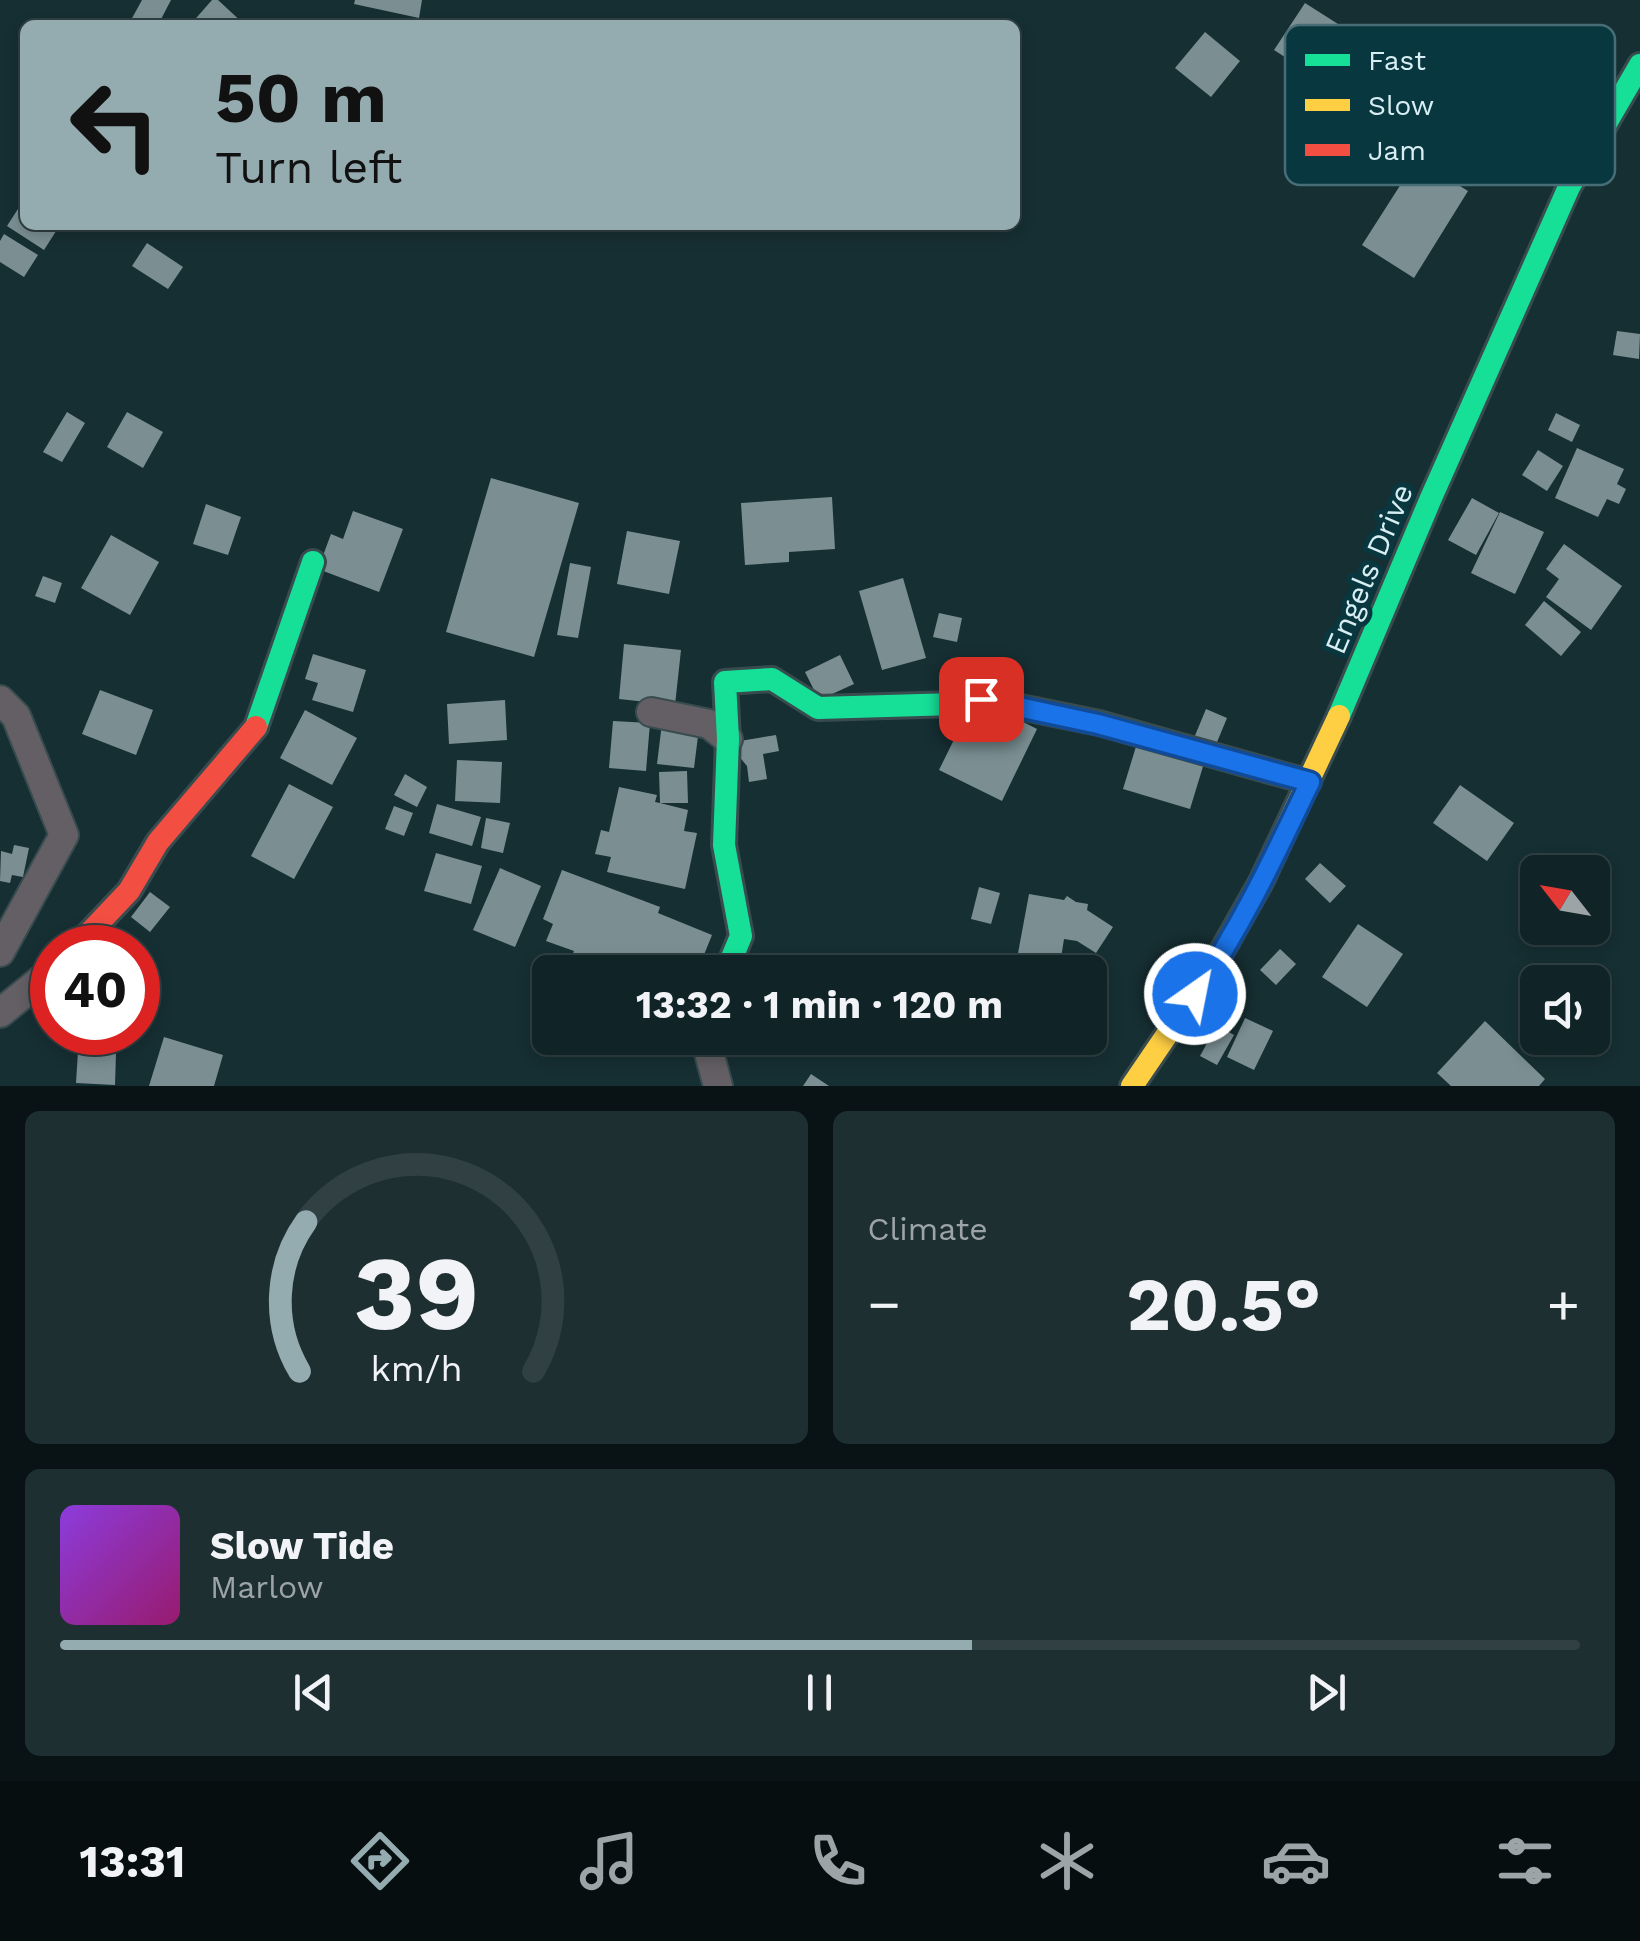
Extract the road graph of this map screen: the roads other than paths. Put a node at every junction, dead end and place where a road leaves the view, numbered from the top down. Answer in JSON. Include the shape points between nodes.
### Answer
{"nodes":[{"id":1,"x":1640,"y":65,"type":"edge"},
{"id":2,"x":1615,"y":108,"type":"edge"},
{"id":3,"x":1570,"y":185,"type":"edge"},
{"id":4,"x":314,"y":562,"type":"dead end"},
{"id":5,"x":981,"y":699,"type":"dead end"},
{"id":6,"x":0,"y":700,"type":"edge"},
{"id":7,"x":955,"y":704,"type":"dead end"},
{"id":8,"x":651,"y":712,"type":"dead end"},
{"id":9,"x":728,"y":739,"type":"junction"},
{"id":10,"x":1310,"y":782,"type":"junction"},
{"id":11,"x":97,"y":925,"type":"edge"},
{"id":12,"x":0,"y":952,"type":"edge"},
{"id":13,"x":733,"y":955,"type":"edge"},
{"id":14,"x":30,"y":989,"type":"edge"},
{"id":15,"x":0,"y":1013,"type":"edge"},
{"id":16,"x":709,"y":1055,"type":"edge"},
{"id":17,"x":718,"y":1086,"type":"edge"},
{"id":18,"x":1132,"y":1086,"type":"edge"}],
"edges":[{"from":1,"to":2,"type":"street","name":"Engels Drive"},
{"from":3,"to":10,"type":"street","name":"Engels Drive"},
{"from":4,"to":11,"type":"street","via":[[256,728]]},
{"from":5,"to":10,"type":"street"},
{"from":6,"to":12,"type":"street","via":[[16,716],[64,835]]},
{"from":7,"to":9,"type":"street","via":[[818,708],[772,679],[726,682]]},
{"from":8,"to":9,"type":"street","via":[[709,724]]},
{"from":9,"to":13,"type":"street","via":[[724,844],[740,936]]},
{"from":10,"to":18,"type":"street","name":"Engels Drive","via":[[1213,968]]},
{"from":14,"to":15,"type":"street"},
{"from":16,"to":17,"type":"street"}]}
